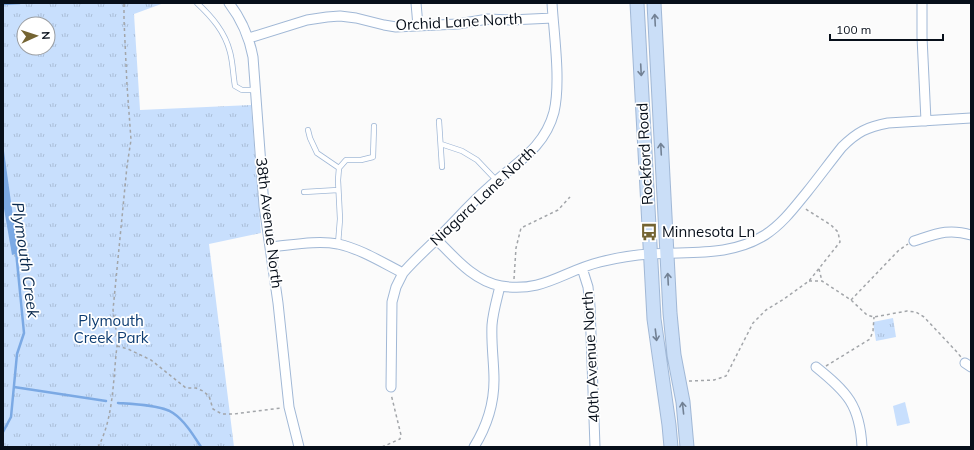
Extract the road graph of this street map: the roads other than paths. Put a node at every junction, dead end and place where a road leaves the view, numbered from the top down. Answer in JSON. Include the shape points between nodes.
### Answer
{"nodes":[{"id":1,"x":197,"y":3,"type":"edge"},
{"id":2,"x":229,"y":3,"type":"edge"},
{"id":3,"x":416,"y":3,"type":"edge"},
{"id":4,"x":552,"y":3,"type":"edge"},
{"id":5,"x":637,"y":3,"type":"edge"},
{"id":6,"x":654,"y":3,"type":"edge"},
{"id":7,"x":922,"y":3,"type":"edge"},
{"id":8,"x":553,"y":18,"type":"junction"},
{"id":9,"x":418,"y":26,"type":"junction"},
{"id":10,"x":249,"y":38,"type":"junction"},
{"id":11,"x":256,"y":90,"type":"junction"},
{"id":12,"x":971,"y":118,"type":"edge"},
{"id":13,"x":439,"y":121,"type":"dead end"},
{"id":14,"x":926,"y":121,"type":"junction"},
{"id":15,"x":374,"y":126,"type":"dead end"},
{"id":16,"x":308,"y":130,"type":"dead end"},
{"id":17,"x":441,"y":144,"type":"junction"},
{"id":18,"x":442,"y":167,"type":"dead end"},
{"id":19,"x":339,"y":168,"type":"junction"},
{"id":20,"x":496,"y":180,"type":"junction"},
{"id":21,"x":338,"y":190,"type":"junction"},
{"id":22,"x":304,"y":192,"type":"dead end"},
{"id":23,"x":971,"y":235,"type":"edge"},
{"id":24,"x":436,"y":240,"type":"junction"},
{"id":25,"x":914,"y":241,"type":"road end"},
{"id":26,"x":338,"y":244,"type":"junction"},
{"id":27,"x":271,"y":247,"type":"junction"},
{"id":28,"x":650,"y":254,"type":"junction"},
{"id":29,"x":667,"y":254,"type":"junction"},
{"id":30,"x":582,"y":268,"type":"junction"},
{"id":31,"x":403,"y":273,"type":"junction"},
{"id":32,"x":500,"y":286,"type":"junction"},
{"id":33,"x":818,"y":369,"type":"road end"},
{"id":34,"x":391,"y":387,"type":"road end"},
{"id":35,"x":299,"y":447,"type":"edge"},
{"id":36,"x":474,"y":447,"type":"edge"},
{"id":37,"x":595,"y":447,"type":"edge"},
{"id":38,"x":671,"y":447,"type":"edge"},
{"id":39,"x":688,"y":447,"type":"edge"},
{"id":40,"x":862,"y":447,"type":"edge"}],
"edges":[{"from":1,"to":11,"type":"lane","via":[[218,25],[224,36],[230,50],[235,86],[242,90]]},
{"from":2,"to":10,"type":"street","name":"38th Avenue North"},
{"from":3,"to":9,"type":"street"},
{"from":4,"to":8,"type":"street"},
{"from":5,"to":28,"type":"main road","name":"Rockford Road","one_way":true},
{"from":29,"to":6,"type":"main road","name":"Rockford Road","one_way":true},
{"from":7,"to":14,"type":"street"},
{"from":8,"to":9,"type":"street","name":"Orchid Lane North","via":[[488,19]]},
{"from":8,"to":20,"type":"street","name":"Niagara Lane North","via":[[557,99],[553,114],[539,143]]},
{"from":9,"to":10,"type":"street","name":"Orchid Lane North","via":[[396,27],[340,16],[307,20]]},
{"from":10,"to":11,"type":"street","name":"38th Avenue North"},
{"from":11,"to":27,"type":"street","name":"38th Avenue North","via":[[264,206]]},
{"from":12,"to":14,"type":"street"},
{"from":13,"to":17,"type":"lane"},
{"from":14,"to":29,"type":"street","via":[[888,123],[862,130],[842,147],[781,224],[749,244],[730,250]]},
{"from":15,"to":19,"type":"lane","via":[[373,157],[346,160]]},
{"from":16,"to":19,"type":"lane","via":[[317,153]]},
{"from":17,"to":18,"type":"lane"},
{"from":17,"to":20,"type":"lane","via":[[478,160]]},
{"from":19,"to":21,"type":"lane"},
{"from":20,"to":24,"type":"street","name":"Niagara Lane North"},
{"from":21,"to":22,"type":"lane"},
{"from":21,"to":26,"type":"lane"},
{"from":23,"to":25,"type":"street","via":[[958,231],[941,232]]},
{"from":24,"to":31,"type":"street","name":"Niagara Lane North"},
{"from":24,"to":32,"type":"street","via":[[471,273]]},
{"from":26,"to":27,"type":"street"},
{"from":26,"to":31,"type":"street","via":[[364,253]]},
{"from":27,"to":35,"type":"street","name":"38th Avenue North","via":[[289,407]]},
{"from":28,"to":29,"type":"street"},
{"from":28,"to":30,"type":"street","via":[[598,262]]},
{"from":28,"to":38,"type":"main road","name":"Rockford Road","one_way":true,"via":[[654,320]]},
{"from":39,"to":29,"type":"main road","name":"Rockford Road","one_way":true,"via":[[674,355]]},
{"from":30,"to":32,"type":"street","via":[[537,286]]},
{"from":30,"to":37,"type":"street","name":"40th Avenue North","via":[[590,306]]},
{"from":31,"to":34,"type":"street","via":[[392,302]]},
{"from":32,"to":36,"type":"street","via":[[492,324],[494,380],[491,409]]},
{"from":33,"to":40,"type":"street","via":[[845,393],[854,406],[860,422]]}]}
